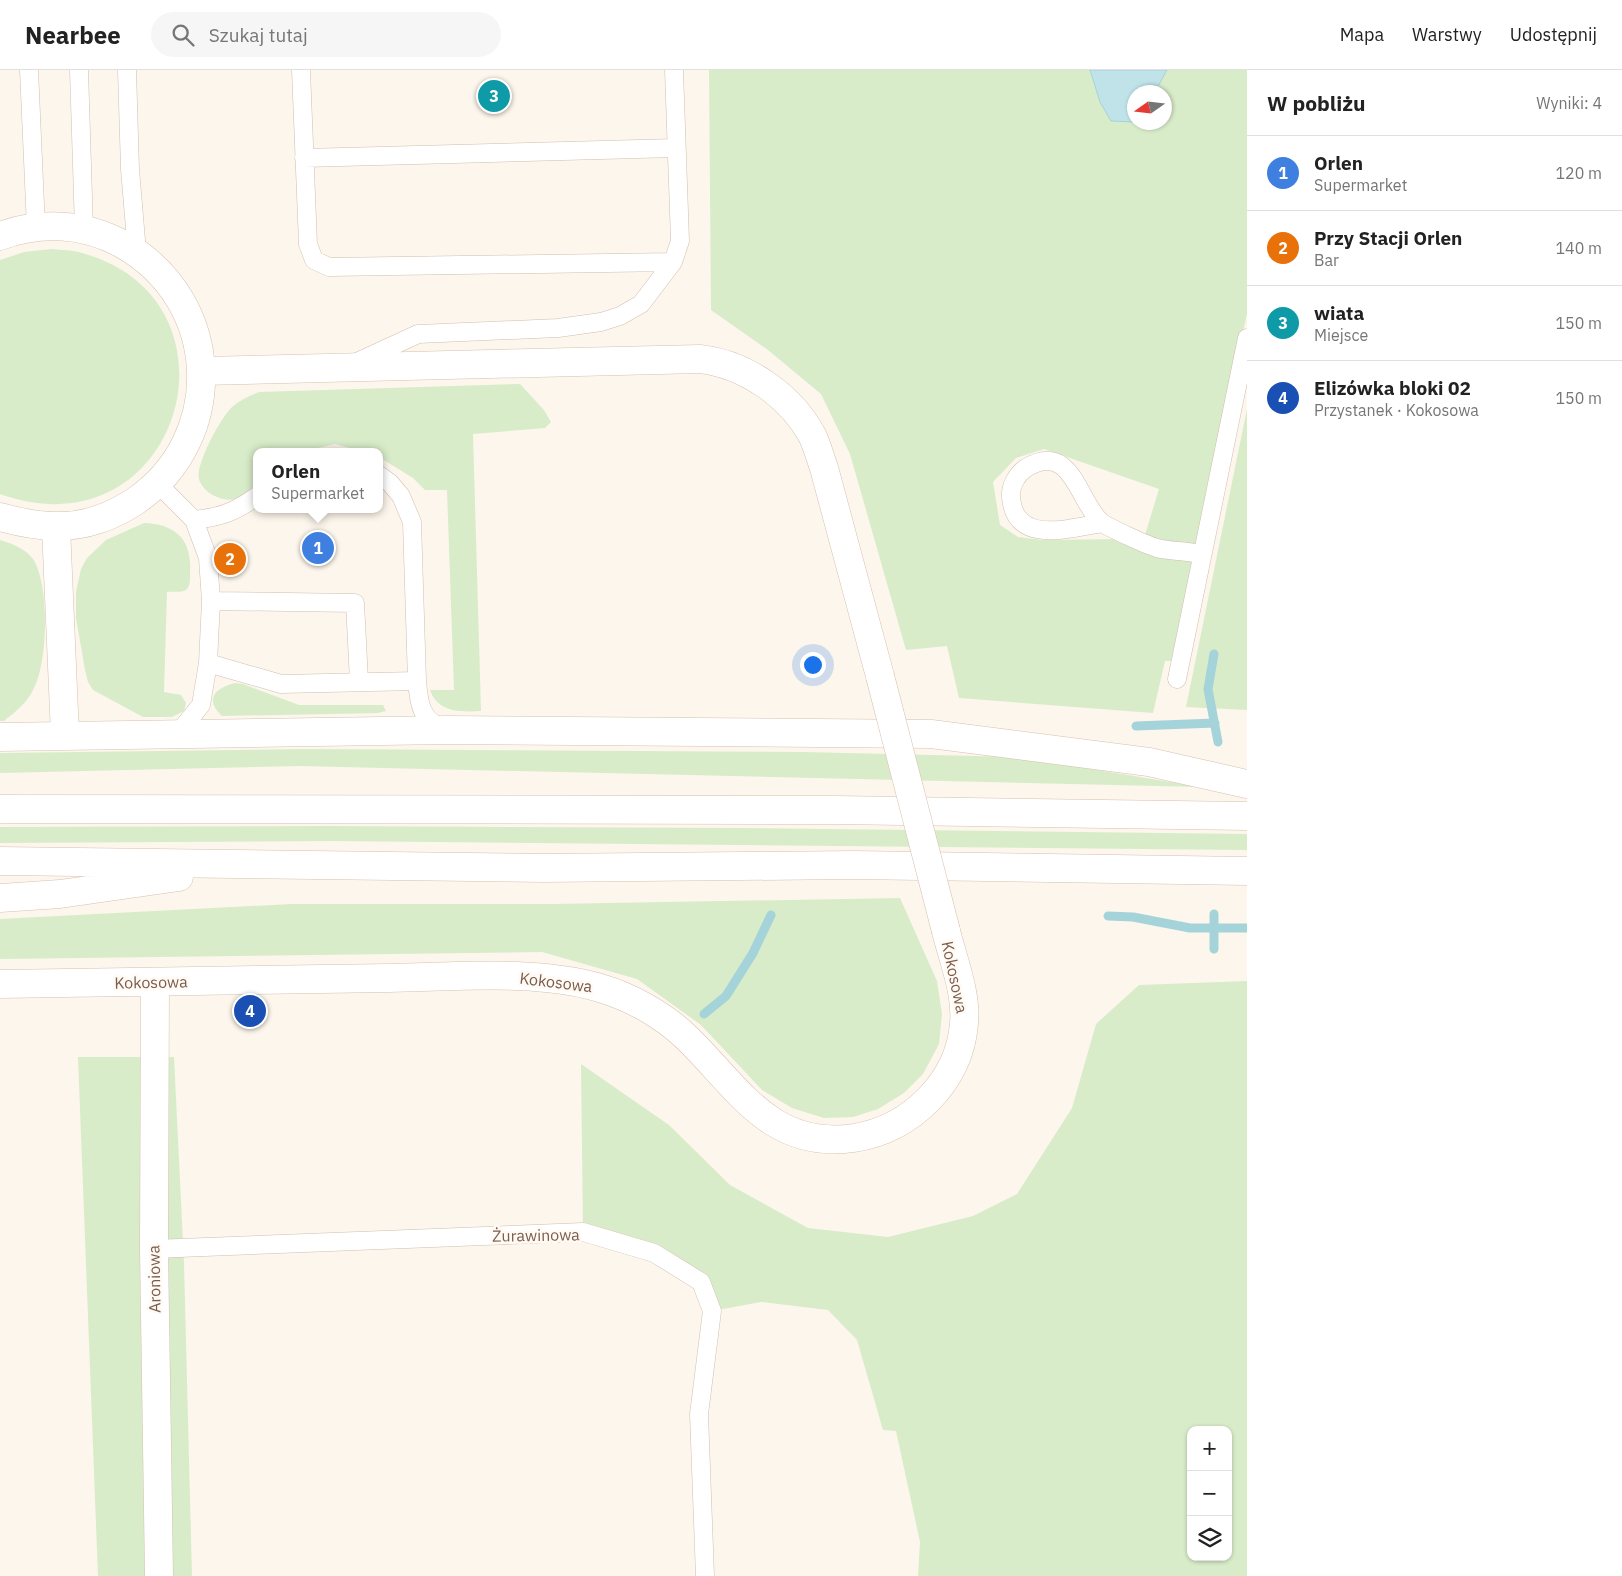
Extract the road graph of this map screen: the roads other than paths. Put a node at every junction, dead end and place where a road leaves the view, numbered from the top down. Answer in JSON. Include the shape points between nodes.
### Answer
{"nodes":[{"id":1,"x":29,"y":70,"type":"edge"},
{"id":2,"x":79,"y":70,"type":"edge"},
{"id":3,"x":127,"y":70,"type":"edge"},
{"id":4,"x":302,"y":70,"type":"edge"},
{"id":5,"x":674,"y":70,"type":"edge"},
{"id":6,"x":676,"y":148,"type":"junction"},
{"id":7,"x":304,"y":158,"type":"junction"},
{"id":8,"x":36,"y":227,"type":"junction"},
{"id":9,"x":84,"y":229,"type":"junction"},
{"id":10,"x":0,"y":236,"type":"edge"},
{"id":11,"x":137,"y":252,"type":"junction"},
{"id":12,"x":673,"y":262,"type":"junction"},
{"id":13,"x":1247,"y":338,"type":"edge"},
{"id":14,"x":346,"y":367,"type":"junction"},
{"id":15,"x":202,"y":371,"type":"junction"},
{"id":16,"x":383,"y":478,"type":"edge"},
{"id":17,"x":157,"y":483,"type":"junction"},
{"id":18,"x":253,"y":499,"type":"edge"},
{"id":19,"x":0,"y":517,"type":"edge"},
{"id":20,"x":194,"y":520,"type":"junction"},
{"id":21,"x":1102,"y":523,"type":"junction"},
{"id":22,"x":56,"y":526,"type":"junction"},
{"id":23,"x":1202,"y":555,"type":"junction"},
{"id":24,"x":211,"y":601,"type":"junction"},
{"id":25,"x":208,"y":663,"type":"junction"},
{"id":26,"x":1177,"y":678,"type":"dead end"},
{"id":27,"x":417,"y":680,"type":"junction"},
{"id":28,"x":359,"y":682,"type":"junction"},
{"id":29,"x":447,"y":730,"type":"junction"},
{"id":30,"x":179,"y":732,"type":"junction"},
{"id":31,"x":65,"y":735,"type":"junction"},
{"id":32,"x":0,"y":737,"type":"edge"},
{"id":33,"x":1247,"y":784,"type":"edge"},
{"id":34,"x":0,"y":809,"type":"edge"},
{"id":35,"x":1247,"y":816,"type":"edge"},
{"id":36,"x":0,"y":861,"type":"edge"},
{"id":37,"x":267,"y":864,"type":"junction"},
{"id":38,"x":1247,"y":871,"type":"edge"},
{"id":39,"x":0,"y":898,"type":"edge"},
{"id":40,"x":155,"y":982,"type":"junction"},
{"id":41,"x":0,"y":984,"type":"edge"},
{"id":42,"x":154,"y":1249,"type":"junction"},
{"id":43,"x":159,"y":1576,"type":"edge"},
{"id":44,"x":705,"y":1576,"type":"edge"}],
"edges":[{"from":1,"to":8,"type":"lane"},
{"from":2,"to":9,"type":"lane"},
{"from":3,"to":11,"type":"lane"},
{"from":4,"to":7,"type":"lane"},
{"from":5,"to":6,"type":"lane"},
{"from":6,"to":7,"type":"lane"},
{"from":6,"to":12,"type":"lane","via":[[680,241]]},
{"from":7,"to":12,"type":"lane","via":[[308,244],[314,260],[328,267]]},
{"from":8,"to":9,"type":"street"},
{"from":8,"to":10,"type":"street"},
{"from":9,"to":11,"type":"street","via":[[112,238]]},
{"from":11,"to":15,"type":"street","via":[[171,284],[184,304],[200,348]]},
{"from":12,"to":14,"type":"lane","via":[[641,304],[620,316],[558,328],[418,334]]},
{"from":13,"to":23,"type":"lane"},
{"from":14,"to":15,"type":"street","name":"Kokosowa"},
{"from":14,"to":40,"type":"street","name":"Kokosowa","bridge":true,"via":[[700,359],[735,367],[777,393],[795,411],[812,435],[824,468],[946,931],[963,1003],[964,1023],[956,1058],[948,1076],[927,1101],[899,1122],[871,1134],[816,1138],[780,1127],[738,1094],[672,1025],[637,1003],[604,988],[583,983],[498,977]]},
{"from":15,"to":17,"type":"street","via":[[193,429],[180,455]]},
{"from":16,"to":27,"type":"lane","via":[[401,496],[412,522]]},
{"from":17,"to":20,"type":"lane"},
{"from":17,"to":22,"type":"street","via":[[124,508],[102,518]]},
{"from":18,"to":20,"type":"lane","via":[[219,518]]},
{"from":19,"to":22,"type":"street","via":[[27,524]]},
{"from":20,"to":24,"type":"lane","via":[[208,558]]},
{"from":21,"to":21,"type":"lane","via":[[1087,505],[1075,478],[1062,466],[1045,462],[1034,464],[1024,469],[1014,482],[1011,493],[1015,513],[1026,526],[1046,531]]},
{"from":21,"to":23,"type":"lane","via":[[1157,548]]},
{"from":22,"to":31,"type":"street"},
{"from":23,"to":26,"type":"lane"},
{"from":24,"to":25,"type":"lane"},
{"from":24,"to":28,"type":"lane","via":[[355,602]]},
{"from":25,"to":28,"type":"lane","via":[[281,684]]},
{"from":25,"to":30,"type":"lane","via":[[201,704]]},
{"from":27,"to":28,"type":"lane"},
{"from":27,"to":29,"type":"lane","via":[[423,716]]},
{"from":29,"to":30,"type":"street"},
{"from":29,"to":33,"type":"street","via":[[931,734],[1150,762]]},
{"from":30,"to":31,"type":"street"},
{"from":31,"to":32,"type":"street"},
{"from":34,"to":35,"type":"street","via":[[825,810]]},
{"from":36,"to":37,"type":"street"},
{"from":37,"to":38,"type":"street","via":[[544,868],[854,865]]},
{"from":37,"to":39,"type":"street","via":[[60,894]]},
{"from":40,"to":41,"type":"street","name":"Kokosowa"},
{"from":40,"to":42,"type":"street","name":"Aroniowa"},
{"from":42,"to":43,"type":"street","name":"Aroniowa"},
{"from":42,"to":44,"type":"lane","name":"Żurawinowa","via":[[583,1232],[654,1253],[701,1282],[712,1311],[698,1414]]}]}
